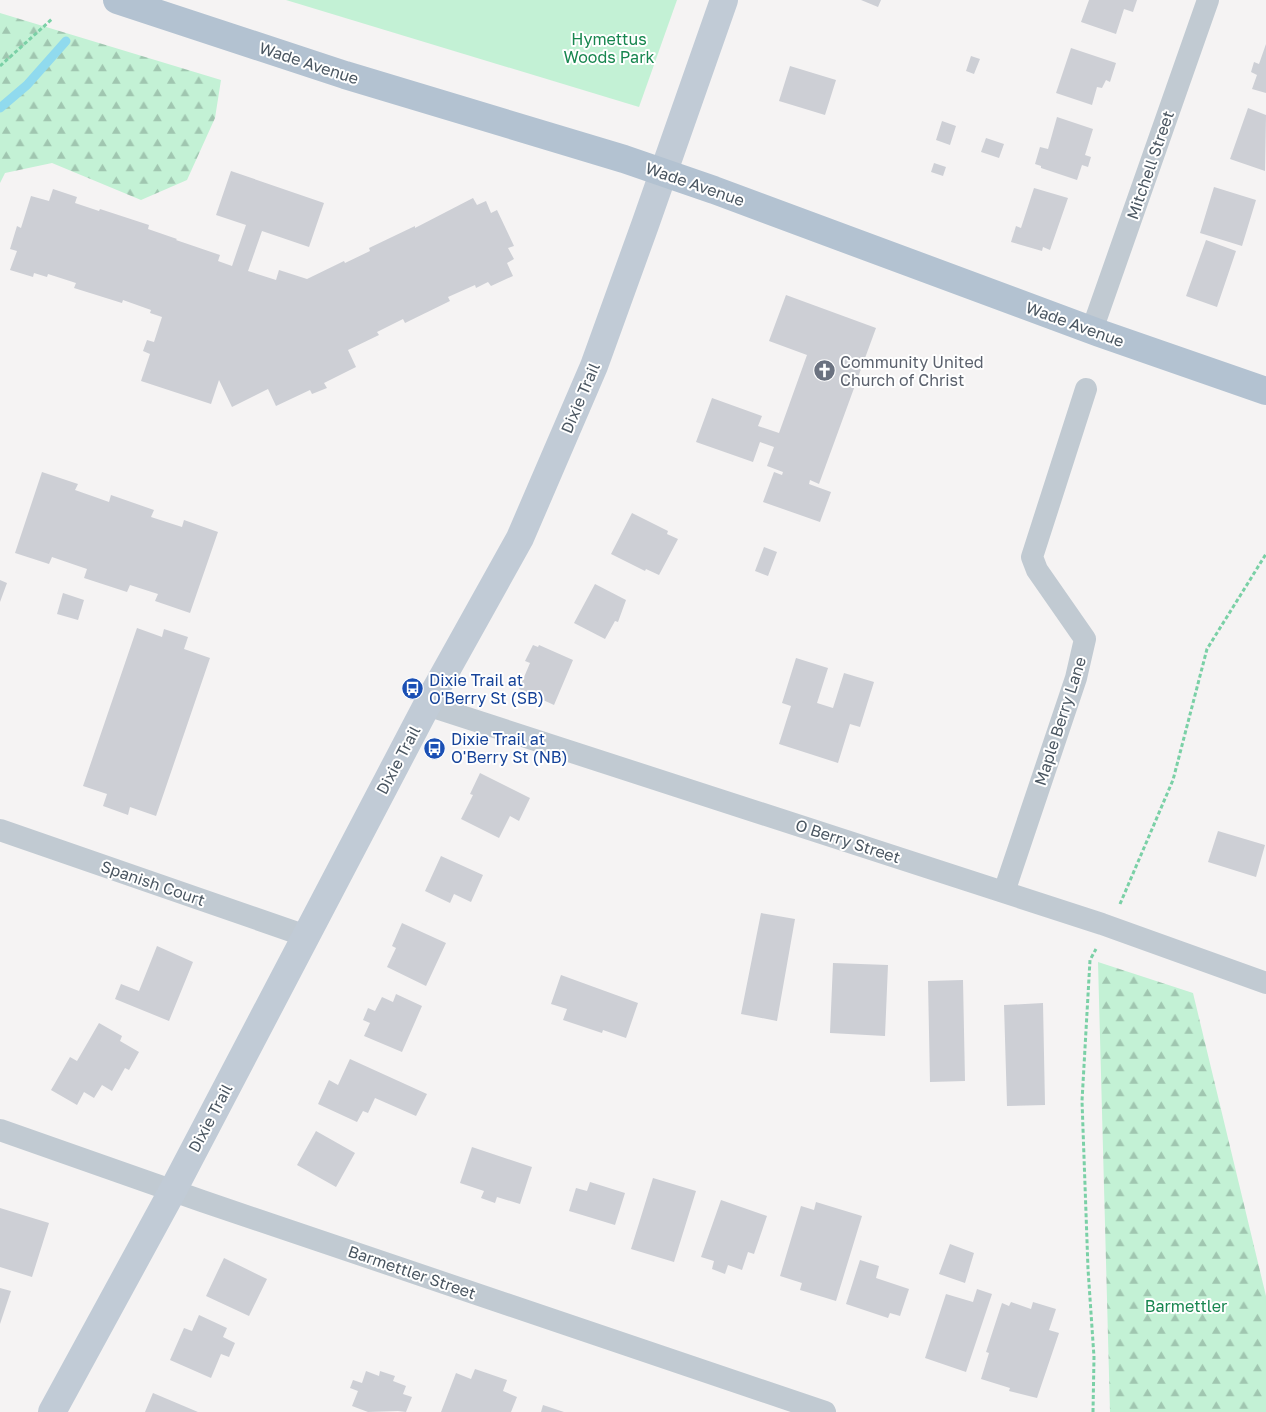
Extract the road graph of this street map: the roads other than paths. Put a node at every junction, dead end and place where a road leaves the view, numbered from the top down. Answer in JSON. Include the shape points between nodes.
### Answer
{"nodes":[{"id":1,"x":117,"y":0,"type":"edge"},
{"id":2,"x":724,"y":0,"type":"edge"},
{"id":3,"x":1208,"y":0,"type":"edge"},
{"id":4,"x":663,"y":173,"type":"junction"},
{"id":5,"x":1092,"y":330,"type":"junction"},
{"id":6,"x":1086,"y":389,"type":"dead end"},
{"id":7,"x":1266,"y":391,"type":"edge"},
{"id":8,"x":427,"y":705,"type":"junction"},
{"id":9,"x":0,"y":830,"type":"edge"},
{"id":10,"x":1004,"y":892,"type":"junction"},
{"id":11,"x":306,"y":936,"type":"junction"},
{"id":12,"x":1266,"y":983,"type":"edge"},
{"id":13,"x":0,"y":1130,"type":"edge"},
{"id":14,"x":173,"y":1190,"type":"junction"},
{"id":15,"x":52,"y":1412,"type":"edge"},
{"id":16,"x":825,"y":1412,"type":"edge"}],
"edges":[{"from":1,"to":4,"type":"main road","name":"Wade Avenue","via":[[345,75]]},
{"from":2,"to":4,"type":"main road","name":"Dixie Trail"},
{"from":3,"to":5,"type":"street","name":"Mitchell Street"},
{"from":4,"to":5,"type":"main road","name":"Wade Avenue"},
{"from":4,"to":8,"type":"main road","name":"Dixie Trail","via":[[594,366],[520,538]]},
{"from":5,"to":7,"type":"main road","name":"Wade Avenue"},
{"from":6,"to":10,"type":"street","name":"Maple Berry Lane","via":[[1032,556],[1037,570],[1085,640],[1076,678]]},
{"from":8,"to":10,"type":"street","name":"O Berry Street"},
{"from":8,"to":11,"type":"main road","name":"Dixie Trail"},
{"from":9,"to":11,"type":"street","name":"Spanish Court"},
{"from":10,"to":12,"type":"street","name":"O Berry Street"},
{"from":11,"to":14,"type":"main road","name":"Dixie Trail"},
{"from":13,"to":14,"type":"street","name":"Barmettler Street"},
{"from":14,"to":15,"type":"main road","name":"Dixie Trail"},
{"from":14,"to":16,"type":"street","name":"Barmettler Street"}]}
